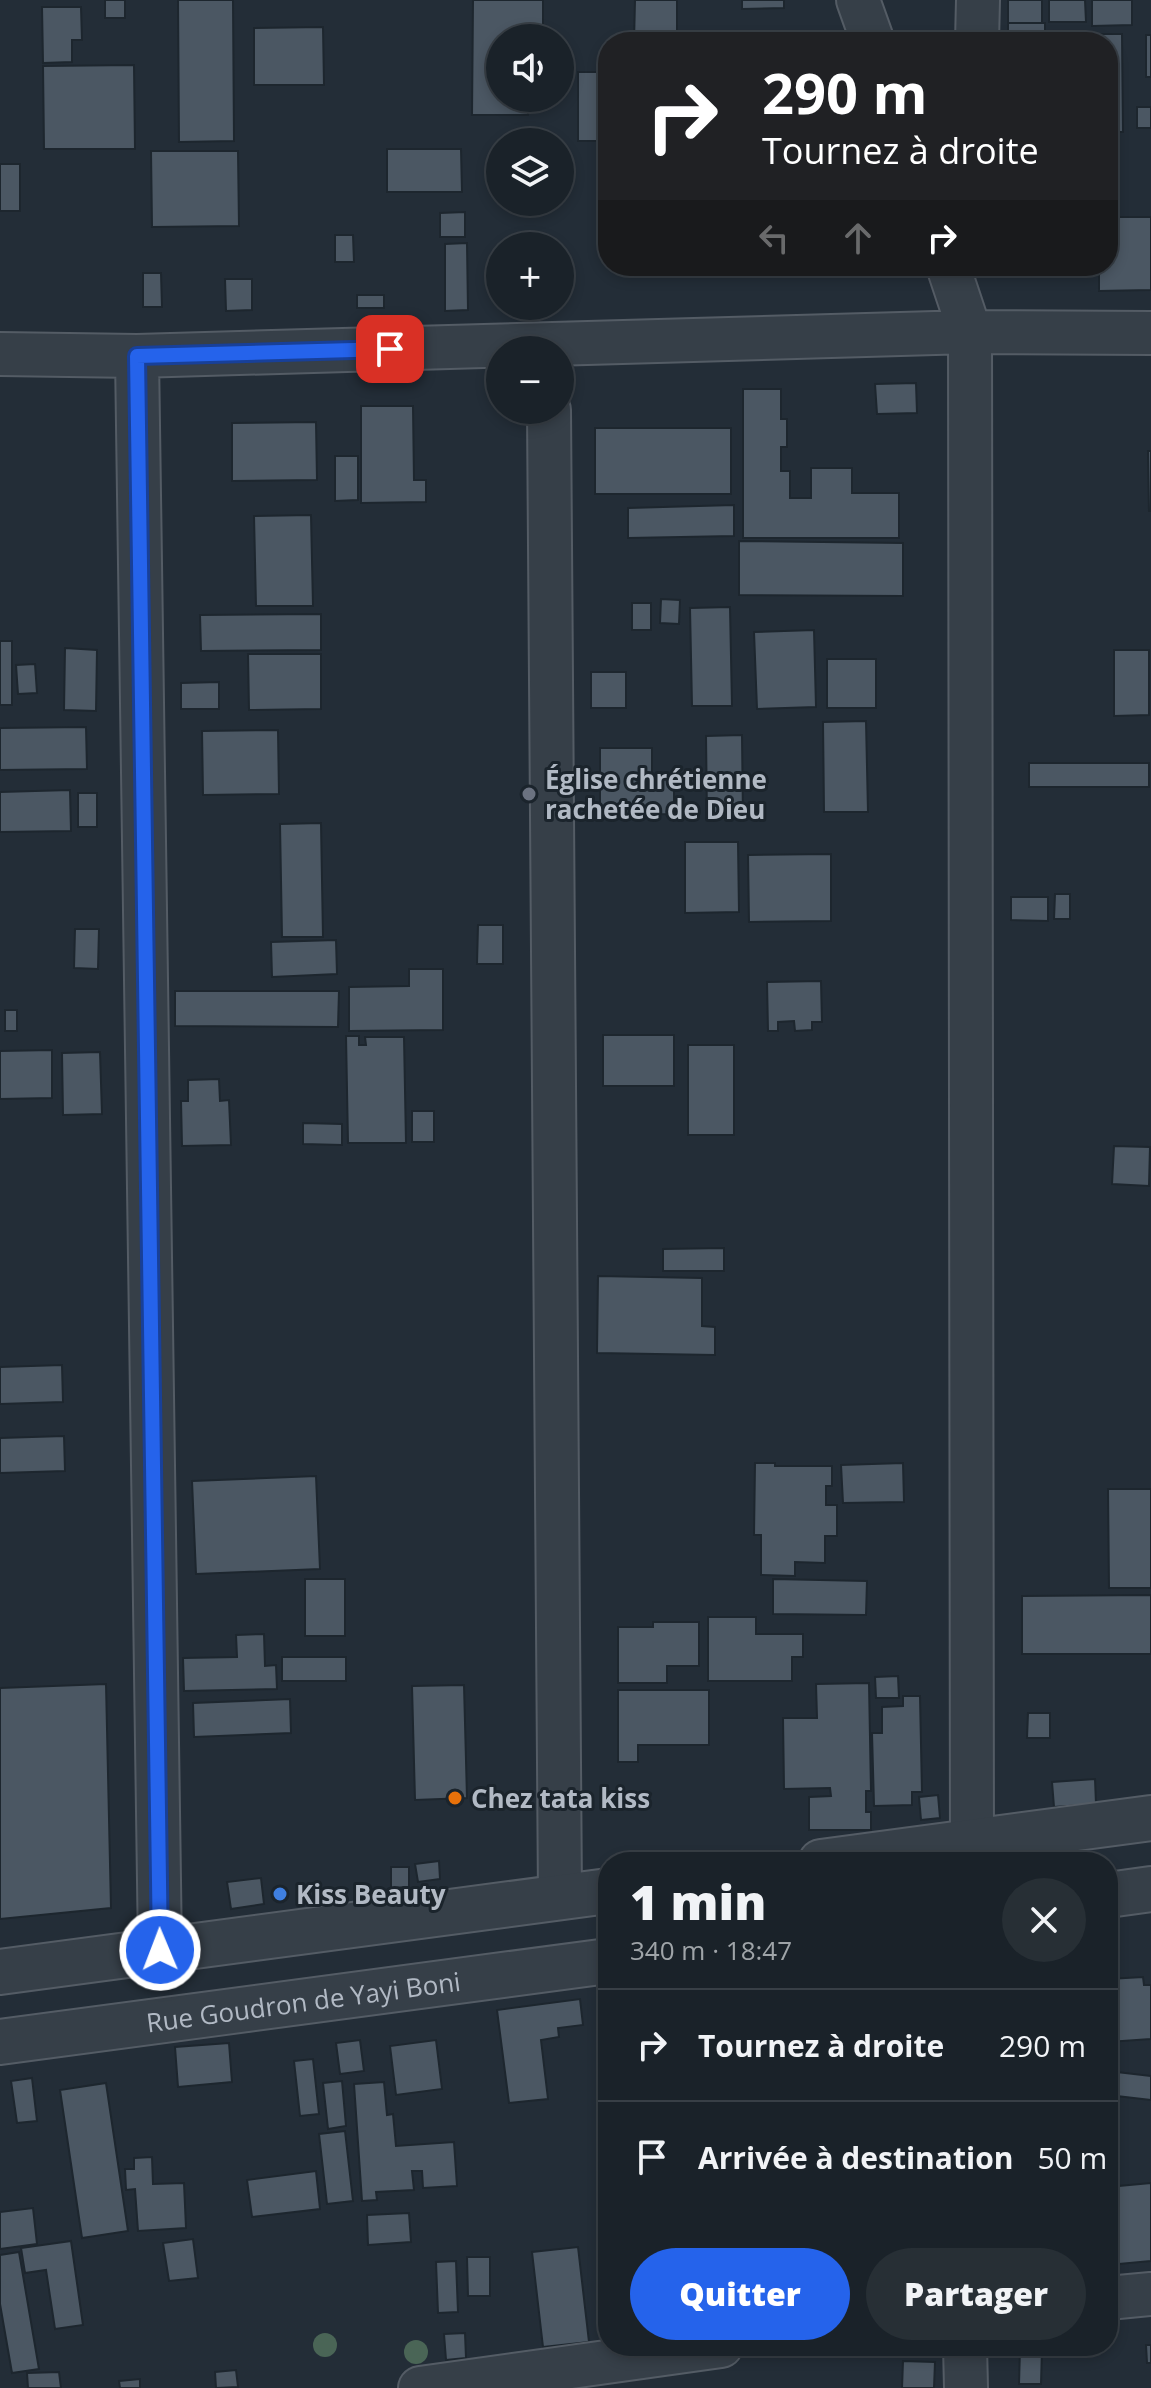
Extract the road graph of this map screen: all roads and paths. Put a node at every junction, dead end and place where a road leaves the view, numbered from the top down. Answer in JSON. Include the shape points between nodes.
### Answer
{"nodes":[{"id":1,"x":858,"y":0,"type":"edge"},
{"id":2,"x":978,"y":0,"type":"edge"},
{"id":3,"x":869,"y":32,"type":"edge"},
{"id":4,"x":977,"y":32,"type":"edge"},
{"id":5,"x":951,"y":276,"type":"edge"},
{"id":6,"x":972,"y":276,"type":"edge"},
{"id":7,"x":970,"y":332,"type":"junction"},
{"id":8,"x":1151,"y":333,"type":"edge"},
{"id":9,"x":574,"y":347,"type":"edge"},
{"id":10,"x":486,"y":349,"type":"edge"},
{"id":11,"x":0,"y":354,"type":"edge"},
{"id":12,"x":137,"y":356,"type":"junction"},
{"id":13,"x":549,"y":424,"type":"edge"},
{"id":14,"x":1151,"y":1818,"type":"edge"},
{"id":15,"x":972,"y":1852,"type":"edge"},
{"id":16,"x":1151,"y":1889,"type":"edge"},
{"id":17,"x":598,"y":1892,"type":"edge"},
{"id":18,"x":1118,"y":1894,"type":"edge"},
{"id":19,"x":560,"y":1897,"type":"junction"},
{"id":20,"x":160,"y":1950,"type":"junction"},
{"id":21,"x":598,"y":1962,"type":"edge"},
{"id":22,"x":0,"y":1972,"type":"edge"},
{"id":23,"x":0,"y":2042,"type":"edge"},
{"id":24,"x":1151,"y":2294,"type":"edge"},
{"id":25,"x":1118,"y":2297,"type":"edge"},
{"id":26,"x":649,"y":2356,"type":"edge"},
{"id":27,"x":965,"y":2356,"type":"edge"},
{"id":28,"x":420,"y":2388,"type":"edge"},
{"id":29,"x":966,"y":2388,"type":"edge"}],
"edges":[{"from":1,"to":3,"type":"street"},
{"from":2,"to":4,"type":"street"},
{"from":5,"to":7,"type":"street"},
{"from":6,"to":7,"type":"street"},
{"from":7,"to":8,"type":"street"},
{"from":7,"to":9,"type":"street"},
{"from":7,"to":15,"type":"street"},
{"from":10,"to":12,"type":"street"},
{"from":11,"to":12,"type":"street"},
{"from":12,"to":20,"type":"street"},
{"from":13,"to":19,"type":"street"},
{"from":14,"to":15,"type":"street"},
{"from":16,"to":18,"type":"street"},
{"from":17,"to":19,"type":"street"},
{"from":19,"to":20,"type":"street"},
{"from":20,"to":22,"type":"street"},
{"from":21,"to":23,"type":"street","name":"Rue Goudron de Yayi Boni"},
{"from":24,"to":25,"type":"street"},
{"from":26,"to":28,"type":"street"},
{"from":27,"to":29,"type":"street"}]}
